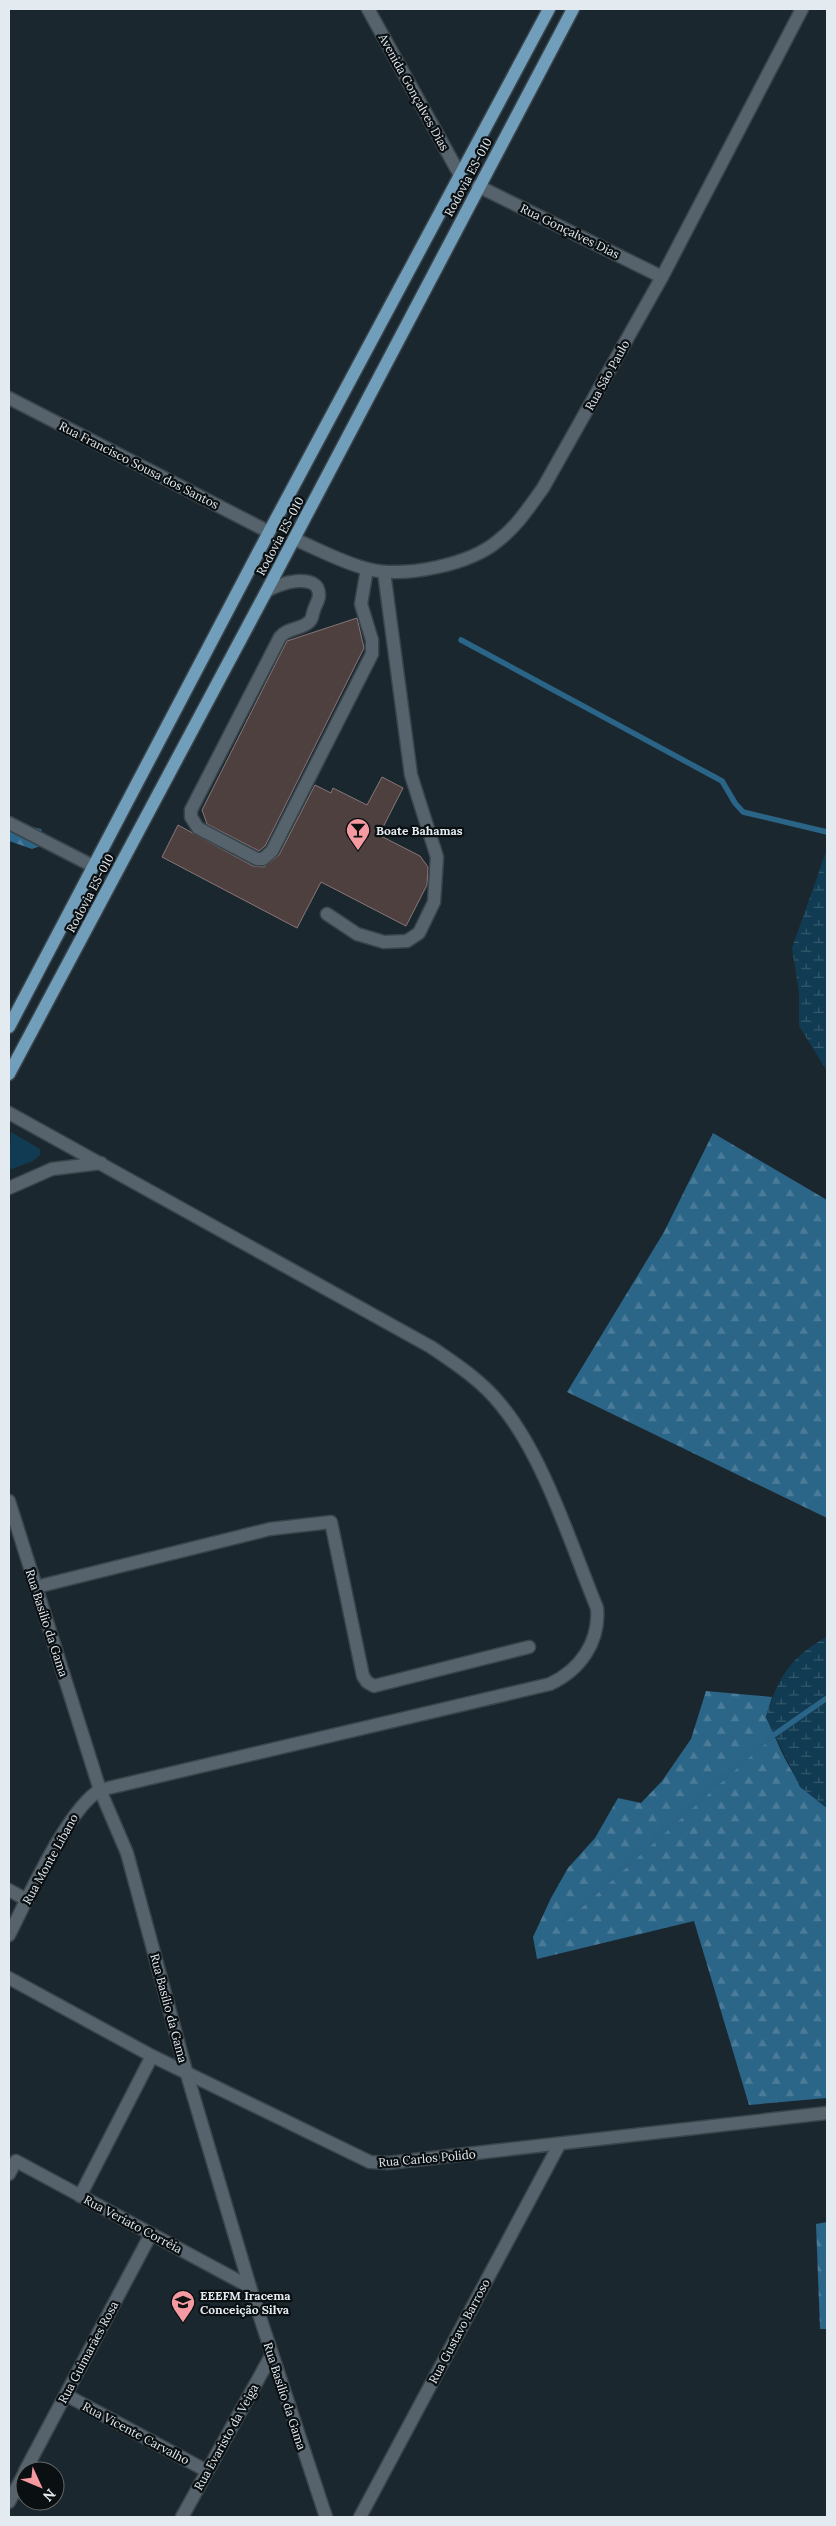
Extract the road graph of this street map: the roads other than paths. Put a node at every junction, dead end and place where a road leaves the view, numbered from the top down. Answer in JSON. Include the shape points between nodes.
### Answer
{"nodes":[{"id":1,"x":368,"y":9,"type":"edge"},
{"id":2,"x":549,"y":9,"type":"edge"},
{"id":3,"x":573,"y":9,"type":"edge"},
{"id":4,"x":802,"y":9,"type":"edge"},
{"id":5,"x":460,"y":175,"type":"junction"},
{"id":6,"x":478,"y":186,"type":"junction"},
{"id":7,"x":662,"y":276,"type":"junction"},
{"id":8,"x":9,"y":398,"type":"edge"},
{"id":9,"x":269,"y":532,"type":"junction"},
{"id":10,"x":294,"y":539,"type":"junction"},
{"id":11,"x":367,"y":568,"type":"junction"},
{"id":12,"x":384,"y":572,"type":"junction"},
{"id":13,"x":266,"y":592,"type":"junction"},
{"id":14,"x":9,"y":823,"type":"edge"},
{"id":15,"x":93,"y":866,"type":"junction"},
{"id":16,"x":327,"y":914,"type":"dead end"},
{"id":17,"x":9,"y":1027,"type":"edge"},
{"id":18,"x":9,"y":1074,"type":"edge"},
{"id":19,"x":9,"y":1114,"type":"edge"},
{"id":20,"x":101,"y":1163,"type":"junction"},
{"id":21,"x":9,"y":1188,"type":"edge"},
{"id":22,"x":9,"y":1501,"type":"edge"},
{"id":23,"x":36,"y":1587,"type":"junction"},
{"id":24,"x":529,"y":1647,"type":"dead end"},
{"id":25,"x":100,"y":1790,"type":"junction"},
{"id":26,"x":9,"y":1890,"type":"edge"},
{"id":27,"x":27,"y":1900,"type":"junction"},
{"id":28,"x":9,"y":1935,"type":"edge"},
{"id":29,"x":9,"y":1978,"type":"edge"},
{"id":30,"x":152,"y":2056,"type":"junction"},
{"id":31,"x":186,"y":2072,"type":"junction"},
{"id":32,"x":827,"y":2113,"type":"edge"},
{"id":33,"x":559,"y":2145,"type":"junction"},
{"id":34,"x":9,"y":2174,"type":"edge"},
{"id":35,"x":80,"y":2196,"type":"junction"},
{"id":36,"x":151,"y":2234,"type":"junction"},
{"id":37,"x":250,"y":2287,"type":"junction"},
{"id":38,"x":271,"y":2356,"type":"junction"},
{"id":39,"x":66,"y":2395,"type":"junction"},
{"id":40,"x":30,"y":2461,"type":"edge"},
{"id":41,"x":207,"y":2471,"type":"junction"},
{"id":42,"x":15,"y":2490,"type":"edge"},
{"id":43,"x":9,"y":2502,"type":"edge"},
{"id":44,"x":182,"y":2517,"type":"edge"},
{"id":45,"x":326,"y":2517,"type":"edge"},
{"id":46,"x":360,"y":2517,"type":"edge"}],
"edges":[{"from":1,"to":5,"type":"street","name":"Avenida Gonçalves Dias"},
{"from":2,"to":5,"type":"main road","name":"Rodovia ES-010"},
{"from":3,"to":6,"type":"main road","name":"Rodovia ES-010"},
{"from":4,"to":7,"type":"street","name":"Rua São Paulo"},
{"from":5,"to":9,"type":"main road","name":"Rodovia ES-010"},
{"from":6,"to":7,"type":"street","name":"Rua Gonçalves Dias"},
{"from":6,"to":10,"type":"main road","name":"Rodovia ES-010"},
{"from":7,"to":12,"type":"street","name":"Rua São Paulo","via":[[543,488],[520,519],[498,541],[474,554],[425,570]]},
{"from":8,"to":9,"type":"street","name":"Rua Francisco Sousa dos Santos"},
{"from":9,"to":15,"type":"main road","name":"Rodovia ES-010"},
{"from":10,"to":11,"type":"street","name":"Rua São Paulo"},
{"from":10,"to":13,"type":"main road","name":"Rodovia ES-010"},
{"from":11,"to":12,"type":"street","name":"Rua São Paulo"},
{"from":11,"to":13,"type":"street","via":[[361,604],[372,640],[372,654],[272,851],[263,859],[257,859],[198,828],[191,817],[191,810],[280,637],[312,619],[319,595],[312,585],[294,580],[278,584]]},
{"from":12,"to":16,"type":"street","via":[[411,775],[437,857],[434,902],[419,933],[407,941],[384,942],[357,934]]},
{"from":13,"to":18,"type":"main road","name":"Rodovia ES-010"},
{"from":14,"to":15,"type":"street"},
{"from":15,"to":17,"type":"main road","name":"Rodovia ES-010"},
{"from":19,"to":20,"type":"street"},
{"from":20,"to":21,"type":"street","via":[[52,1169]]},
{"from":20,"to":25,"type":"street","via":[[431,1347],[482,1385],[517,1427],[534,1457],[593,1600],[598,1620],[584,1658],[563,1678],[550,1684]]},
{"from":22,"to":23,"type":"street","name":"Rua Basílio da Gama"},
{"from":23,"to":24,"type":"street","via":[[270,1529],[331,1522],[367,1682],[374,1686]]},
{"from":23,"to":25,"type":"street","name":"Rua Basílio da Gama"},
{"from":25,"to":27,"type":"street","name":"Rua Monte Líbano","via":[[89,1796],[72,1817]]},
{"from":25,"to":31,"type":"street","name":"Rua Basílio da Gama","via":[[127,1853]]},
{"from":26,"to":27,"type":"street"},
{"from":27,"to":28,"type":"street","name":"Rua Monte Líbano"},
{"from":29,"to":30,"type":"street","name":"Rua Carlos Polido"},
{"from":30,"to":31,"type":"street","name":"Rua Carlos Polido"},
{"from":30,"to":35,"type":"street"},
{"from":31,"to":33,"type":"street","name":"Rua Carlos Polido","via":[[370,2162],[388,2163]]},
{"from":31,"to":37,"type":"street","name":"Rua Basílio da Gama"},
{"from":32,"to":33,"type":"street","name":"Rua Carlos Polido"},
{"from":33,"to":46,"type":"street","name":"Rua Gustavo Barroso"},
{"from":34,"to":35,"type":"street","name":"Rua Veriato Corrêia","via":[[16,2161]]},
{"from":35,"to":36,"type":"street","name":"Rua Veriato Corrêia"},
{"from":36,"to":37,"type":"street","name":"Rua Veriato Corrêia"},
{"from":36,"to":39,"type":"street","name":"Rua Guimarães Rosa"},
{"from":37,"to":38,"type":"street","name":"Rua Basílio da Gama"},
{"from":38,"to":41,"type":"street","name":"Rua Evaristo da Veiga"},
{"from":38,"to":45,"type":"street","name":"Rua Basílio da Gama"},
{"from":39,"to":40,"type":"street","name":"Rua Guimarães Rosa"},
{"from":39,"to":41,"type":"street","name":"Rua Vicente Carvalho"},
{"from":41,"to":44,"type":"street","name":"Rua Evaristo da Veiga"},
{"from":42,"to":43,"type":"street","name":"Rua Guimarães Rosa"}]}
